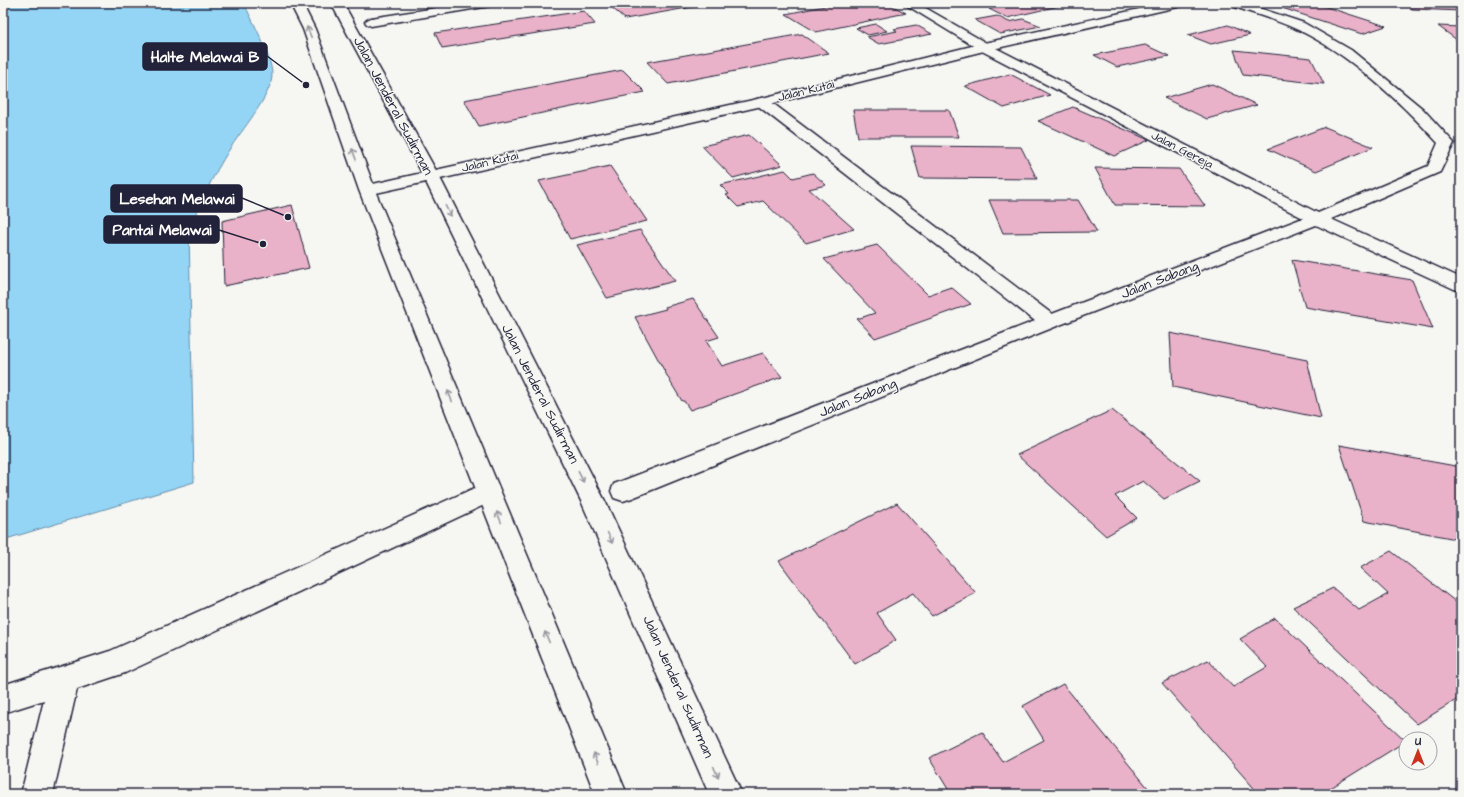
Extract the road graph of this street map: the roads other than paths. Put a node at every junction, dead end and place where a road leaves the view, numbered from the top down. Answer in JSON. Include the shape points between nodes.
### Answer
{"nodes":[{"id":1,"x":296,"y":3,"type":"edge"},
{"id":2,"x":337,"y":3,"type":"edge"},
{"id":3,"x":490,"y":3,"type":"edge"},
{"id":4,"x":910,"y":3,"type":"edge"},
{"id":5,"x":1182,"y":3,"type":"edge"},
{"id":6,"x":1239,"y":5,"type":"dead end"},
{"id":7,"x":370,"y":22,"type":"dead end"},
{"id":8,"x":984,"y":47,"type":"junction"},
{"id":9,"x":762,"y":102,"type":"junction"},
{"id":10,"x":431,"y":176,"type":"junction"},
{"id":11,"x":367,"y":190,"type":"junction"},
{"id":12,"x":1317,"y":219,"type":"junction"},
{"id":13,"x":1461,"y":284,"type":"edge"},
{"id":14,"x":1050,"y":322,"type":"junction"},
{"id":15,"x":623,"y":491,"type":"dead end"},
{"id":16,"x":488,"y":492,"type":"junction"},
{"id":17,"x":64,"y":680,"type":"junction"},
{"id":18,"x":3,"y":699,"type":"edge"},
{"id":19,"x":37,"y":794,"type":"edge"},
{"id":20,"x":611,"y":794,"type":"edge"},
{"id":21,"x":726,"y":794,"type":"edge"}],
"edges":[{"from":11,"to":1,"type":"main road","one_way":true,"via":[[309,29]]},
{"from":2,"to":10,"type":"main road","name":"Jalan Jenderal Sudirman"},
{"from":3,"to":7,"type":"main road"},
{"from":4,"to":8,"type":"main road","name":"Jalan Gereja"},
{"from":5,"to":8,"type":"main road","name":"Jalan Kutai"},
{"from":6,"to":12,"type":"main road","name":"Jalan Sabang","via":[[1300,26],[1347,54],[1418,112],[1446,143],[1434,169]]},
{"from":8,"to":9,"type":"main road","name":"Jalan Kutai"},
{"from":8,"to":12,"type":"main road","name":"Jalan Gereja"},
{"from":9,"to":10,"type":"main road","name":"Jalan Kutai"},
{"from":9,"to":14,"type":"main road"},
{"from":10,"to":11,"type":"main road","name":"Jalan Kutai"},
{"from":10,"to":21,"type":"main road","name":"Jalan Jenderal Sudirman","one_way":true,"via":[[594,503]]},
{"from":16,"to":11,"type":"main road","one_way":true},
{"from":12,"to":13,"type":"main road","name":"Jalan Gereja"},
{"from":12,"to":14,"type":"main road","name":"Jalan Sabang"},
{"from":14,"to":15,"type":"main road","name":"Jalan Sabang"},
{"from":16,"to":17,"type":"main road","via":[[116,663]]},
{"from":20,"to":16,"type":"main road","one_way":true},
{"from":17,"to":18,"type":"main road"},
{"from":17,"to":19,"type":"main road"}]}
